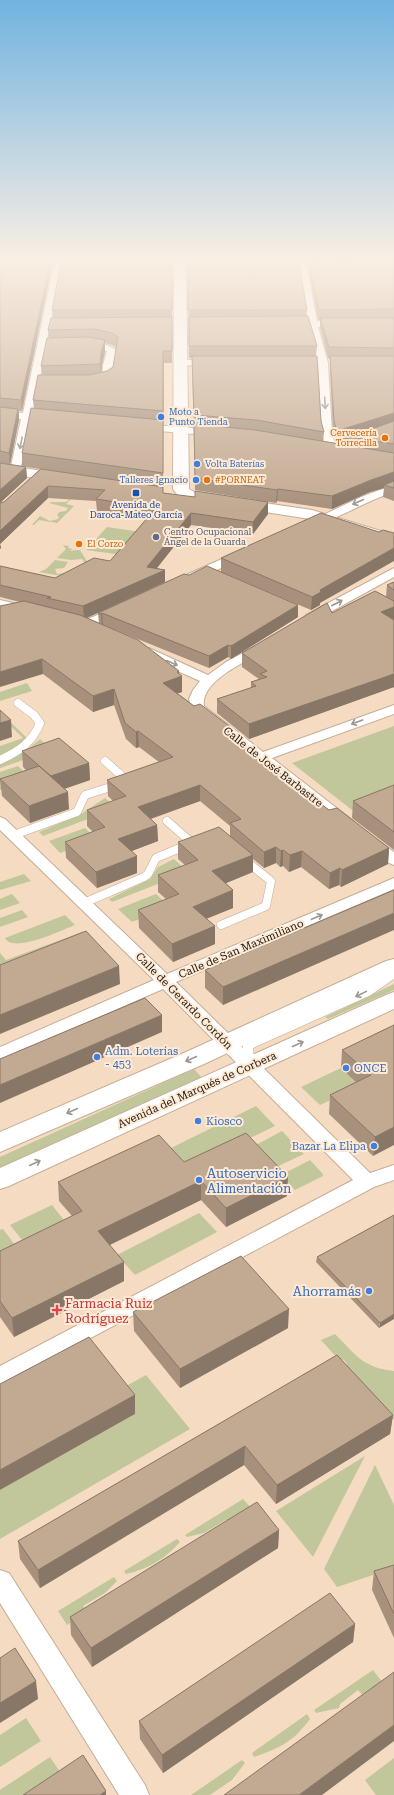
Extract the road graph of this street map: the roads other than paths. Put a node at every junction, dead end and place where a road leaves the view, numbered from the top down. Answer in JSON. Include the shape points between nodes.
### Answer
{"nodes":[{"id":1,"x":47,"y":342,"type":"edge"},
{"id":2,"x":181,"y":342,"type":"edge"},
{"id":3,"x":318,"y":342,"type":"edge"},
{"id":4,"x":76,"y":346,"type":"edge"},
{"id":5,"x":182,"y":363,"type":"junction"},
{"id":6,"x":222,"y":363,"type":"edge"},
{"id":7,"x":311,"y":363,"type":"edge"},
{"id":8,"x":323,"y":363,"type":"junction"},
{"id":9,"x":335,"y":363,"type":"edge"},
{"id":10,"x":34,"y":383,"type":"junction"},
{"id":11,"x":45,"y":383,"type":"edge"},
{"id":12,"x":86,"y":383,"type":"edge"},
{"id":13,"x":0,"y":414,"type":"edge"},
{"id":14,"x":27,"y":416,"type":"junction"},
{"id":15,"x":64,"y":420,"type":"edge"},
{"id":16,"x":132,"y":426,"type":"edge"},
{"id":17,"x":394,"y":428,"type":"edge"},
{"id":18,"x":181,"y":431,"type":"junction"},
{"id":19,"x":327,"y":433,"type":"junction"},
{"id":20,"x":227,"y":434,"type":"edge"},
{"id":21,"x":360,"y":440,"type":"junction"},
{"id":22,"x":327,"y":449,"type":"junction"},
{"id":23,"x":352,"y":453,"type":"edge"},
{"id":24,"x":0,"y":468,"type":"edge"},
{"id":25,"x":16,"y":471,"type":"junction"},
{"id":26,"x":78,"y":480,"type":"edge"},
{"id":27,"x":182,"y":484,"type":"junction"},
{"id":28,"x":394,"y":489,"type":"edge"},
{"id":29,"x":208,"y":500,"type":"junction"},
{"id":30,"x":323,"y":519,"type":"junction"},
{"id":31,"x":302,"y":526,"type":"edge"},
{"id":32,"x":394,"y":540,"type":"edge"},
{"id":33,"x":253,"y":549,"type":"edge"},
{"id":34,"x":205,"y":571,"type":"junction"},
{"id":35,"x":394,"y":572,"type":"edge"},
{"id":36,"x":219,"y":577,"type":"edge"},
{"id":37,"x":184,"y":581,"type":"edge"},
{"id":38,"x":362,"y":591,"type":"junction"},
{"id":39,"x":374,"y":598,"type":"edge"},
{"id":40,"x":0,"y":604,"type":"edge"},
{"id":41,"x":127,"y":606,"type":"edge"},
{"id":42,"x":297,"y":611,"type":"edge"},
{"id":43,"x":39,"y":613,"type":"edge"},
{"id":44,"x":311,"y":617,"type":"junction"},
{"id":45,"x":70,"y":621,"type":"edge"},
{"id":46,"x":85,"y":624,"type":"junction"},
{"id":47,"x":298,"y":625,"type":"edge"},
{"id":48,"x":102,"y":632,"type":"edge"},
{"id":49,"x":271,"y":641,"type":"edge"},
{"id":50,"x":129,"y":644,"type":"edge"},
{"id":51,"x":208,"y":680,"type":"junction"},
{"id":52,"x":18,"y":703,"type":"dead end"},
{"id":53,"x":394,"y":709,"type":"edge"},
{"id":54,"x":262,"y":757,"type":"junction"},
{"id":55,"x":0,"y":760,"type":"edge"},
{"id":56,"x":105,"y":761,"type":"dead end"},
{"id":57,"x":167,"y":821,"type":"dead end"},
{"id":58,"x":0,"y":822,"type":"edge"},
{"id":59,"x":14,"y":835,"type":"junction"},
{"id":60,"x":237,"y":853,"type":"edge"},
{"id":61,"x":394,"y":860,"type":"edge"},
{"id":62,"x":394,"y":883,"type":"edge"},
{"id":63,"x":84,"y":902,"type":"junction"},
{"id":64,"x":222,"y":925,"type":"dead end"},
{"id":65,"x":394,"y":966,"type":"edge"},
{"id":66,"x":394,"y":973,"type":"edge"},
{"id":67,"x":165,"y":981,"type":"junction"},
{"id":68,"x":394,"y":1000,"type":"edge"},
{"id":69,"x":227,"y":1042,"type":"junction"},
{"id":70,"x":0,"y":1054,"type":"edge"},
{"id":71,"x":250,"y":1066,"type":"junction"},
{"id":72,"x":0,"y":1143,"type":"edge"},
{"id":73,"x":394,"y":1172,"type":"edge"},
{"id":74,"x":0,"y":1179,"type":"edge"},
{"id":75,"x":367,"y":1182,"type":"junction"},
{"id":76,"x":0,"y":1376,"type":"edge"},
{"id":77,"x":0,"y":1581,"type":"edge"},
{"id":78,"x":135,"y":1795,"type":"edge"}],
"edges":[{"from":1,"to":10,"type":"street"},
{"from":2,"to":5,"type":"main road"},
{"from":3,"to":8,"type":"street"},
{"from":4,"to":12,"type":"street","via":[[104,347],[112,350],[106,381]]},
{"from":5,"to":6,"type":"street"},
{"from":5,"to":18,"type":"main road"},
{"from":7,"to":8,"type":"street"},
{"from":8,"to":9,"type":"street"},
{"from":8,"to":19,"type":"street","one_way":true},
{"from":10,"to":11,"type":"street"},
{"from":10,"to":14,"type":"street"},
{"from":13,"to":14,"type":"street"},
{"from":14,"to":15,"type":"street"},
{"from":14,"to":25,"type":"street","one_way":true},
{"from":16,"to":18,"type":"street"},
{"from":17,"to":21,"type":"street"},
{"from":18,"to":20,"type":"street"},
{"from":18,"to":27,"type":"main road"},
{"from":19,"to":21,"type":"street","via":[[340,439]]},
{"from":19,"to":22,"type":"street"},
{"from":21,"to":22,"type":"street"},
{"from":22,"to":23,"type":"street"},
{"from":24,"to":25,"type":"main road"},
{"from":25,"to":26,"type":"main road","via":[[34,479]]},
{"from":27,"to":29,"type":"main road","via":[[182,492]]},
{"from":27,"to":29,"type":"main road","via":[[177,489],[166,492]]},
{"from":28,"to":30,"type":"street","one_way":true,"via":[[376,494]]},
{"from":29,"to":30,"type":"main road","via":[[292,511]]},
{"from":30,"to":31,"type":"street"},
{"from":30,"to":32,"type":"main road"},
{"from":33,"to":34,"type":"street"},
{"from":34,"to":36,"type":"street"},
{"from":34,"to":37,"type":"street"},
{"from":35,"to":38,"type":"street"},
{"from":38,"to":39,"type":"street"},
{"from":44,"to":38,"type":"street","one_way":true},
{"from":40,"to":43,"type":"street"},
{"from":41,"to":46,"type":"street"},
{"from":42,"to":44,"type":"street"},
{"from":44,"to":47,"type":"street"},
{"from":45,"to":46,"type":"street"},
{"from":46,"to":48,"type":"street"},
{"from":49,"to":51,"type":"street","name":"Calle de José Barbastre"},
{"from":50,"to":51,"type":"street","one_way":true},
{"from":51,"to":54,"type":"street","name":"Calle de José Barbastre","via":[[195,698],[197,708]]},
{"from":52,"to":55,"type":"lane","via":[[34,715],[40,724],[26,745]]},
{"from":53,"to":54,"type":"street","one_way":true},
{"from":54,"to":61,"type":"street","name":"Calle de José Barbastre"},
{"from":56,"to":59,"type":"lane","via":[[123,777],[114,786],[85,795],[77,812]]},
{"from":57,"to":63,"type":"lane","via":[[196,843],[158,856],[144,877]]},
{"from":58,"to":59,"type":"street","name":"Calle de Gerardo Cordón"},
{"from":59,"to":63,"type":"street","name":"Calle de Gerardo Cordón"},
{"from":60,"to":64,"type":"lane","via":[[270,881],[266,906]]},
{"from":67,"to":62,"type":"street","name":"Calle de San Maximiliano","one_way":true},
{"from":63,"to":67,"type":"street","name":"Calle de Gerardo Cordón"},
{"from":65,"to":69,"type":"main road"},
{"from":66,"to":71,"type":"lane","one_way":true,"via":[[368,991],[252,1043],[248,1046]]},
{"from":67,"to":69,"type":"street","name":"Calle de Gerardo Cordón"},
{"from":67,"to":70,"type":"street","name":"Calle de San Maximiliano"},
{"from":71,"to":68,"type":"main road","name":"Avenida del Marqués de Corbera","one_way":true},
{"from":69,"to":71,"type":"street","name":"Calle de Gerardo Cordón"},
{"from":69,"to":72,"type":"main road","one_way":true},
{"from":74,"to":71,"type":"main road","name":"Avenida del Marqués de Corbera","one_way":true},
{"from":71,"to":75,"type":"street","name":"Calle de Gerardo Cordón"},
{"from":73,"to":75,"type":"street"},
{"from":75,"to":76,"type":"street"},
{"from":77,"to":78,"type":"street"}]}
